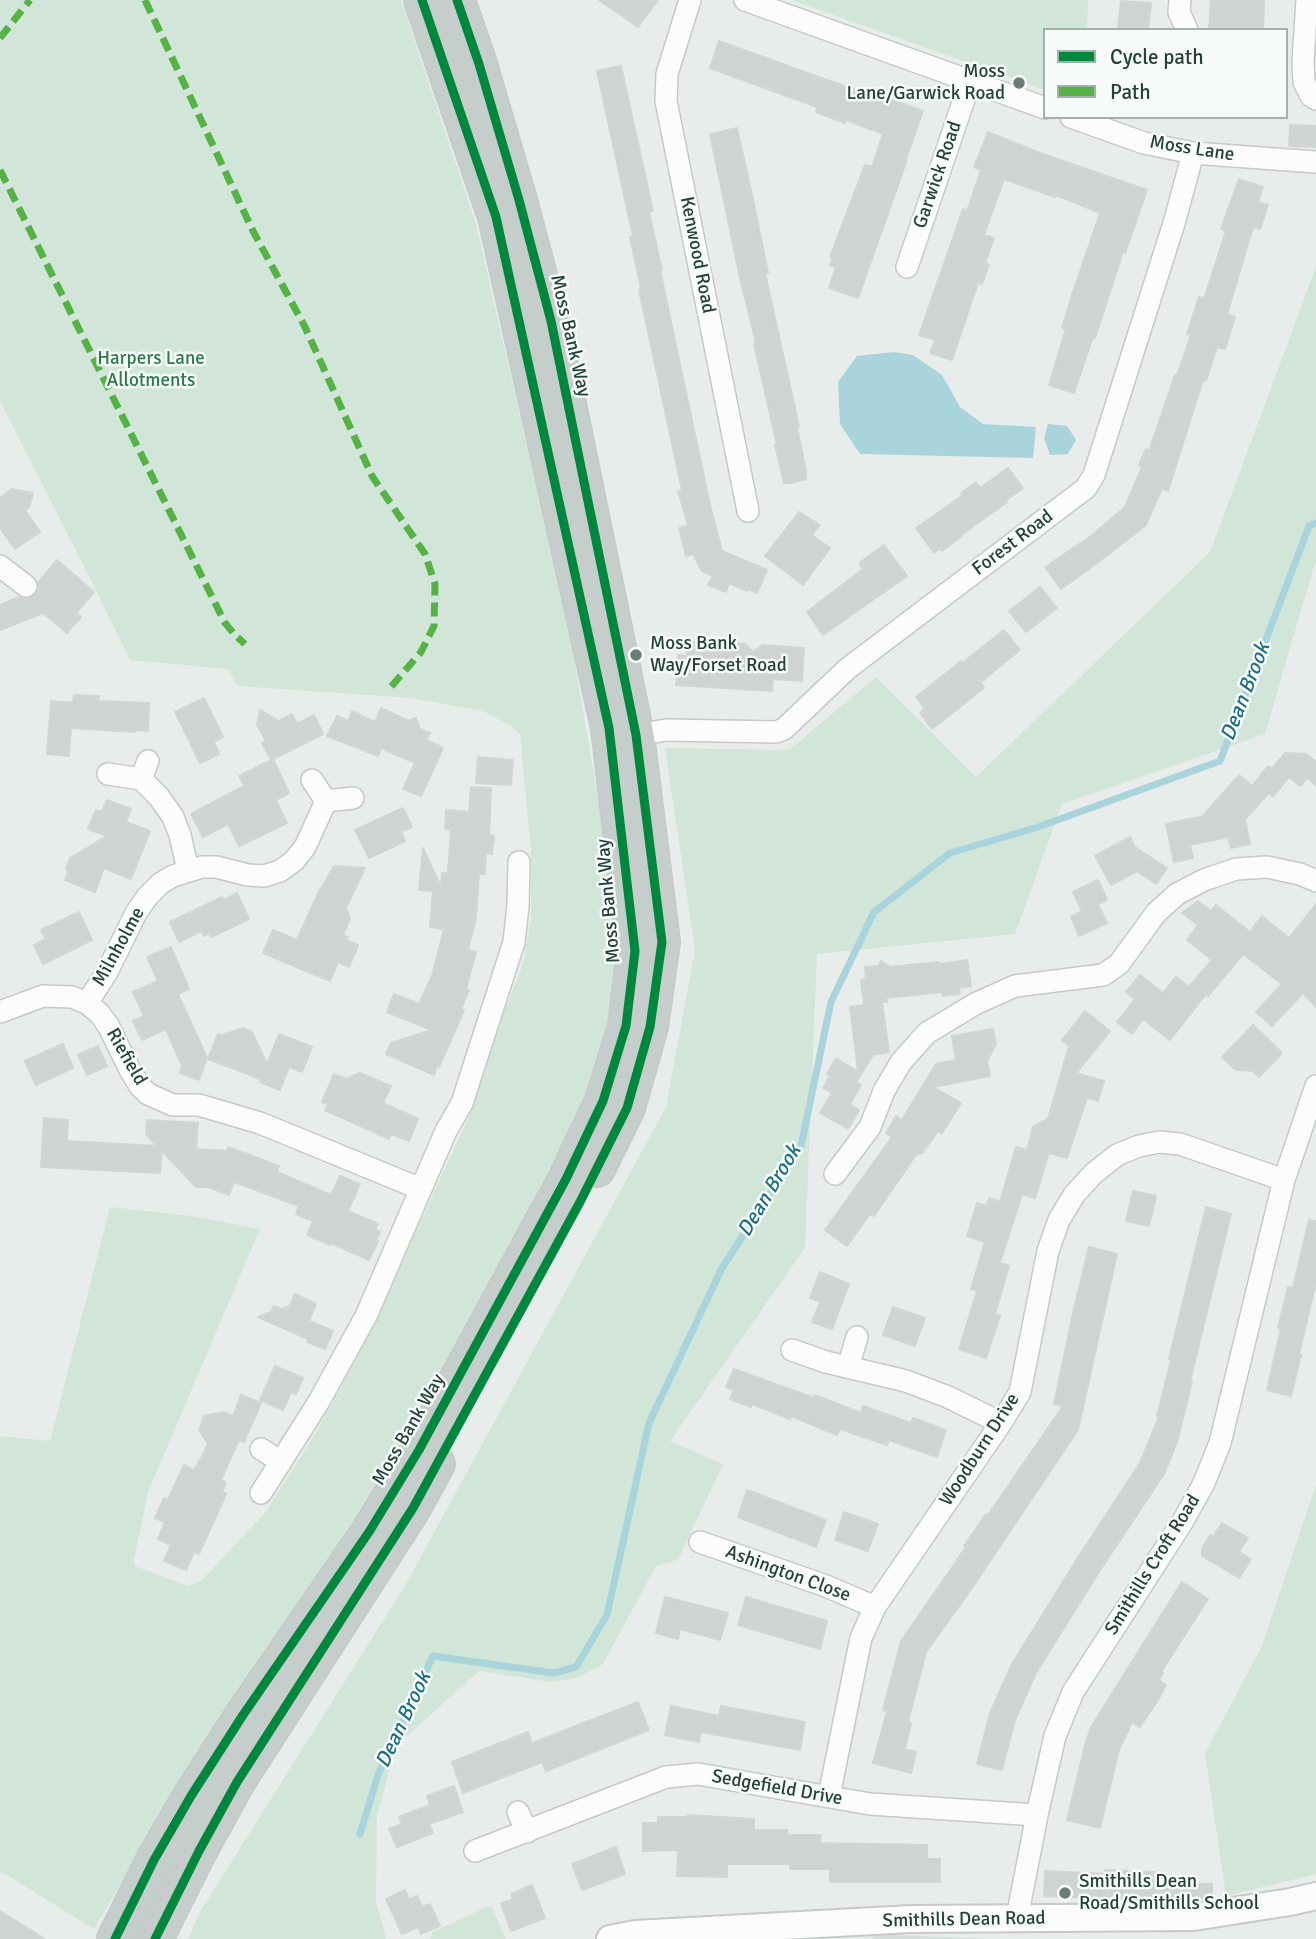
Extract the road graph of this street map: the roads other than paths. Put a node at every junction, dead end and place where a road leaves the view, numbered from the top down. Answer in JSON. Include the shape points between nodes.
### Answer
{"nodes":[{"id":1,"x":422,"y":0,"type":"edge"},
{"id":2,"x":457,"y":0,"type":"edge"},
{"id":3,"x":690,"y":0,"type":"edge"},
{"id":4,"x":745,"y":0,"type":"edge"},
{"id":5,"x":1180,"y":0,"type":"edge"},
{"id":6,"x":1307,"y":0,"type":"edge"},
{"id":7,"x":1186,"y":28,"type":"edge"},
{"id":8,"x":1294,"y":62,"type":"edge"},
{"id":9,"x":970,"y":82,"type":"junction"},
{"id":10,"x":1316,"y":99,"type":"edge"},
{"id":11,"x":1043,"y":107,"type":"edge"},
{"id":12,"x":1077,"y":119,"type":"edge"},
{"id":13,"x":1193,"y":153,"type":"junction"},
{"id":14,"x":1316,"y":162,"type":"edge"},
{"id":15,"x":907,"y":267,"type":"dead end"},
{"id":16,"x":748,"y":511,"type":"dead end"},
{"id":17,"x":0,"y":566,"type":"edge"},
{"id":18,"x":26,"y":586,"type":"dead end"},
{"id":19,"x":636,"y":735,"type":"junction"},
{"id":20,"x":108,"y":774,"type":"dead end"},
{"id":21,"x":312,"y":780,"type":"dead end"},
{"id":22,"x":353,"y":797,"type":"dead end"},
{"id":23,"x":326,"y":801,"type":"junction"},
{"id":24,"x":519,"y":862,"type":"dead end"},
{"id":25,"x":188,"y":870,"type":"junction"},
{"id":26,"x":1316,"y":881,"type":"edge"},
{"id":27,"x":87,"y":1003,"type":"junction"},
{"id":28,"x":0,"y":1012,"type":"edge"},
{"id":29,"x":1316,"y":1086,"type":"edge"},
{"id":30,"x":837,"y":1164,"type":"dead end"},
{"id":31,"x":1284,"y":1180,"type":"junction"},
{"id":32,"x":421,"y":1189,"type":"junction"},
{"id":33,"x":857,"y":1337,"type":"dead end"},
{"id":34,"x":792,"y":1350,"type":"dead end"},
{"id":35,"x":848,"y":1367,"type":"junction"},
{"id":36,"x":1001,"y":1423,"type":"junction"},
{"id":37,"x":261,"y":1449,"type":"dead end"},
{"id":38,"x":281,"y":1462,"type":"junction"},
{"id":39,"x":261,"y":1493,"type":"dead end"},
{"id":40,"x":700,"y":1542,"type":"dead end"},
{"id":41,"x":874,"y":1607,"type":"junction"},
{"id":42,"x":829,"y":1796,"type":"junction"},
{"id":43,"x":518,"y":1812,"type":"dead end"},
{"id":44,"x":1037,"y":1815,"type":"junction"},
{"id":45,"x":527,"y":1832,"type":"junction"},
{"id":46,"x":475,"y":1851,"type":"dead end"},
{"id":47,"x":1316,"y":1896,"type":"edge"},
{"id":48,"x":1017,"y":1919,"type":"junction"},
{"id":49,"x":115,"y":1939,"type":"edge"},
{"id":50,"x":155,"y":1939,"type":"edge"},
{"id":51,"x":610,"y":1939,"type":"edge"}],
"edges":[{"from":1,"to":49,"type":"highway","name":"Moss Bank Way","via":[[496,217],[609,728],[635,951],[626,1026],[603,1101],[566,1179],[419,1450],[191,1796]]},
{"from":2,"to":19,"type":"highway","name":"Moss Bank Way","via":[[551,321]]},
{"from":3,"to":16,"type":"street","name":"Kenwood Road","via":[[667,74],[666,101]]},
{"from":4,"to":9,"type":"street"},
{"from":5,"to":7,"type":"street","via":[[1179,12]]},
{"from":6,"to":8,"type":"street"},
{"from":8,"to":10,"type":"street"},
{"from":9,"to":11,"type":"street"},
{"from":9,"to":15,"type":"street","name":"Garwick Road"},
{"from":12,"to":13,"type":"street","name":"Moss Lane","via":[[1144,143]]},
{"from":13,"to":14,"type":"street","name":"Moss Lane"},
{"from":13,"to":19,"type":"street","name":"Forest Road","via":[[1094,475],[1086,488],[847,668],[785,729],[666,730]]},
{"from":17,"to":18,"type":"street"},
{"from":19,"to":50,"type":"highway","name":"Moss Bank Way","via":[[662,942],[650,1027],[627,1108],[412,1508],[237,1782]]},
{"from":20,"to":25,"type":"street","via":[[145,770],[173,817]]},
{"from":21,"to":23,"type":"street"},
{"from":22,"to":23,"type":"street"},
{"from":23,"to":25,"type":"street","name":"Milnholme","via":[[306,847],[280,871],[247,876],[216,867]]},
{"from":24,"to":32,"type":"street","via":[[508,902],[515,932],[510,959],[464,1095]]},
{"from":25,"to":27,"type":"street","name":"Milnholme","via":[[161,883],[147,897]]},
{"from":26,"to":30,"type":"street","via":[[1267,867],[1236,869],[1204,880],[1177,894],[1156,913],[1119,964],[1103,975],[1015,986],[946,1021],[927,1033],[901,1062],[870,1127]]},
{"from":27,"to":28,"type":"street","via":[[72,997],[43,996]]},
{"from":27,"to":32,"type":"street","name":"Riefield","via":[[109,1027],[148,1094],[173,1105],[264,1114]]},
{"from":29,"to":31,"type":"street","name":"Smithills Croft Road"},
{"from":31,"to":36,"type":"street","name":"Woodburn Drive","via":[[1181,1144],[1159,1142],[1117,1155],[1093,1174],[1059,1220],[1048,1251],[1020,1392]]},
{"from":31,"to":44,"type":"street","name":"Smithills Croft Road","via":[[1220,1443],[1184,1521],[1073,1692],[1055,1736]]},
{"from":32,"to":38,"type":"street","via":[[366,1316]]},
{"from":33,"to":35,"type":"street"},
{"from":34,"to":35,"type":"street"},
{"from":35,"to":36,"type":"street","via":[[906,1381]]},
{"from":36,"to":41,"type":"street","name":"Woodburn Drive"},
{"from":37,"to":38,"type":"street"},
{"from":38,"to":39,"type":"street"},
{"from":40,"to":41,"type":"street","name":"Ashington Close"},
{"from":41,"to":42,"type":"street","name":"Woodburn Drive","via":[[861,1638]]},
{"from":42,"to":44,"type":"street","name":"Sedgefield Drive","via":[[870,1804]]},
{"from":42,"to":45,"type":"street","name":"Sedgefield Drive","via":[[698,1774],[667,1777]]},
{"from":43,"to":45,"type":"street"},
{"from":44,"to":48,"type":"street","name":"Smithills Croft Road"},
{"from":45,"to":46,"type":"street","name":"Sedgefield Drive"},
{"from":47,"to":48,"type":"street","name":"Smithills Dean Road","via":[[1194,1917]]},
{"from":48,"to":51,"type":"street","name":"Smithills Dean Road","via":[[911,1919]]}]}
